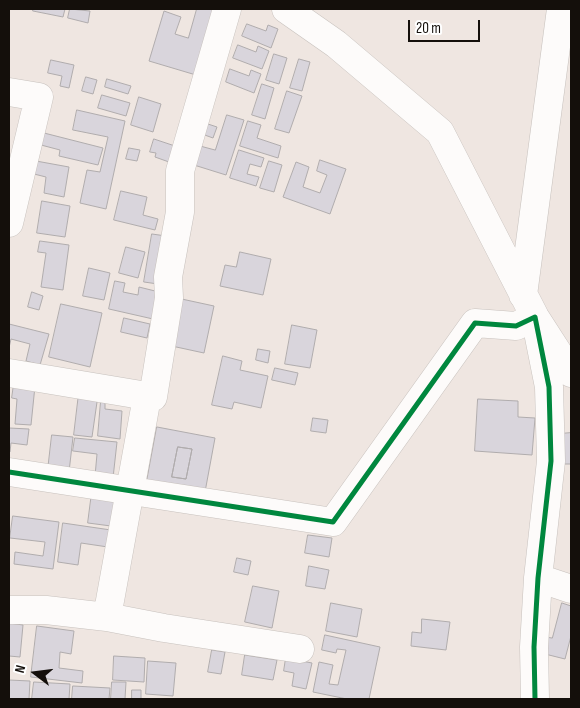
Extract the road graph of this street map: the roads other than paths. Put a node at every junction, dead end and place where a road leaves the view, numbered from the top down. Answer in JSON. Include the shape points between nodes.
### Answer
{"nodes":[{"id":1,"x":228,"y":9,"type":"edge"},
{"id":2,"x":286,"y":9,"type":"edge"},
{"id":3,"x":560,"y":9,"type":"edge"},
{"id":4,"x":9,"y":92,"type":"edge"},
{"id":5,"x":9,"y":223,"type":"edge"},
{"id":6,"x":529,"y":306,"type":"junction"},
{"id":7,"x":9,"y":373,"type":"edge"},
{"id":8,"x":571,"y":373,"type":"edge"},
{"id":9,"x":147,"y":397,"type":"junction"},
{"id":10,"x":9,"y":472,"type":"edge"},
{"id":11,"x":130,"y":490,"type":"junction"},
{"id":12,"x":538,"y":578,"type":"junction"},
{"id":13,"x":571,"y":589,"type":"edge"},
{"id":14,"x":9,"y":610,"type":"edge"},
{"id":15,"x":107,"y":618,"type":"junction"},
{"id":16,"x":300,"y":649,"type":"dead end"},
{"id":17,"x":535,"y":699,"type":"edge"}],
"edges":[{"from":1,"to":9,"type":"street","via":[[180,170],[180,212],[168,277],[169,298],[153,398]]},
{"from":2,"to":6,"type":"street","via":[[336,44],[440,132]]},
{"from":3,"to":6,"type":"street"},
{"from":4,"to":5,"type":"street","via":[[39,96]]},
{"from":6,"to":8,"type":"street"},
{"from":6,"to":11,"type":"street","via":[[516,326],[475,323],[333,522]]},
{"from":6,"to":12,"type":"street","via":[[549,387],[551,461]]},
{"from":7,"to":9,"type":"street"},
{"from":9,"to":11,"type":"street"},
{"from":10,"to":11,"type":"street"},
{"from":11,"to":15,"type":"street"},
{"from":12,"to":13,"type":"street"},
{"from":12,"to":17,"type":"street"},
{"from":14,"to":15,"type":"street","via":[[46,610]]},
{"from":15,"to":16,"type":"street"}]}
